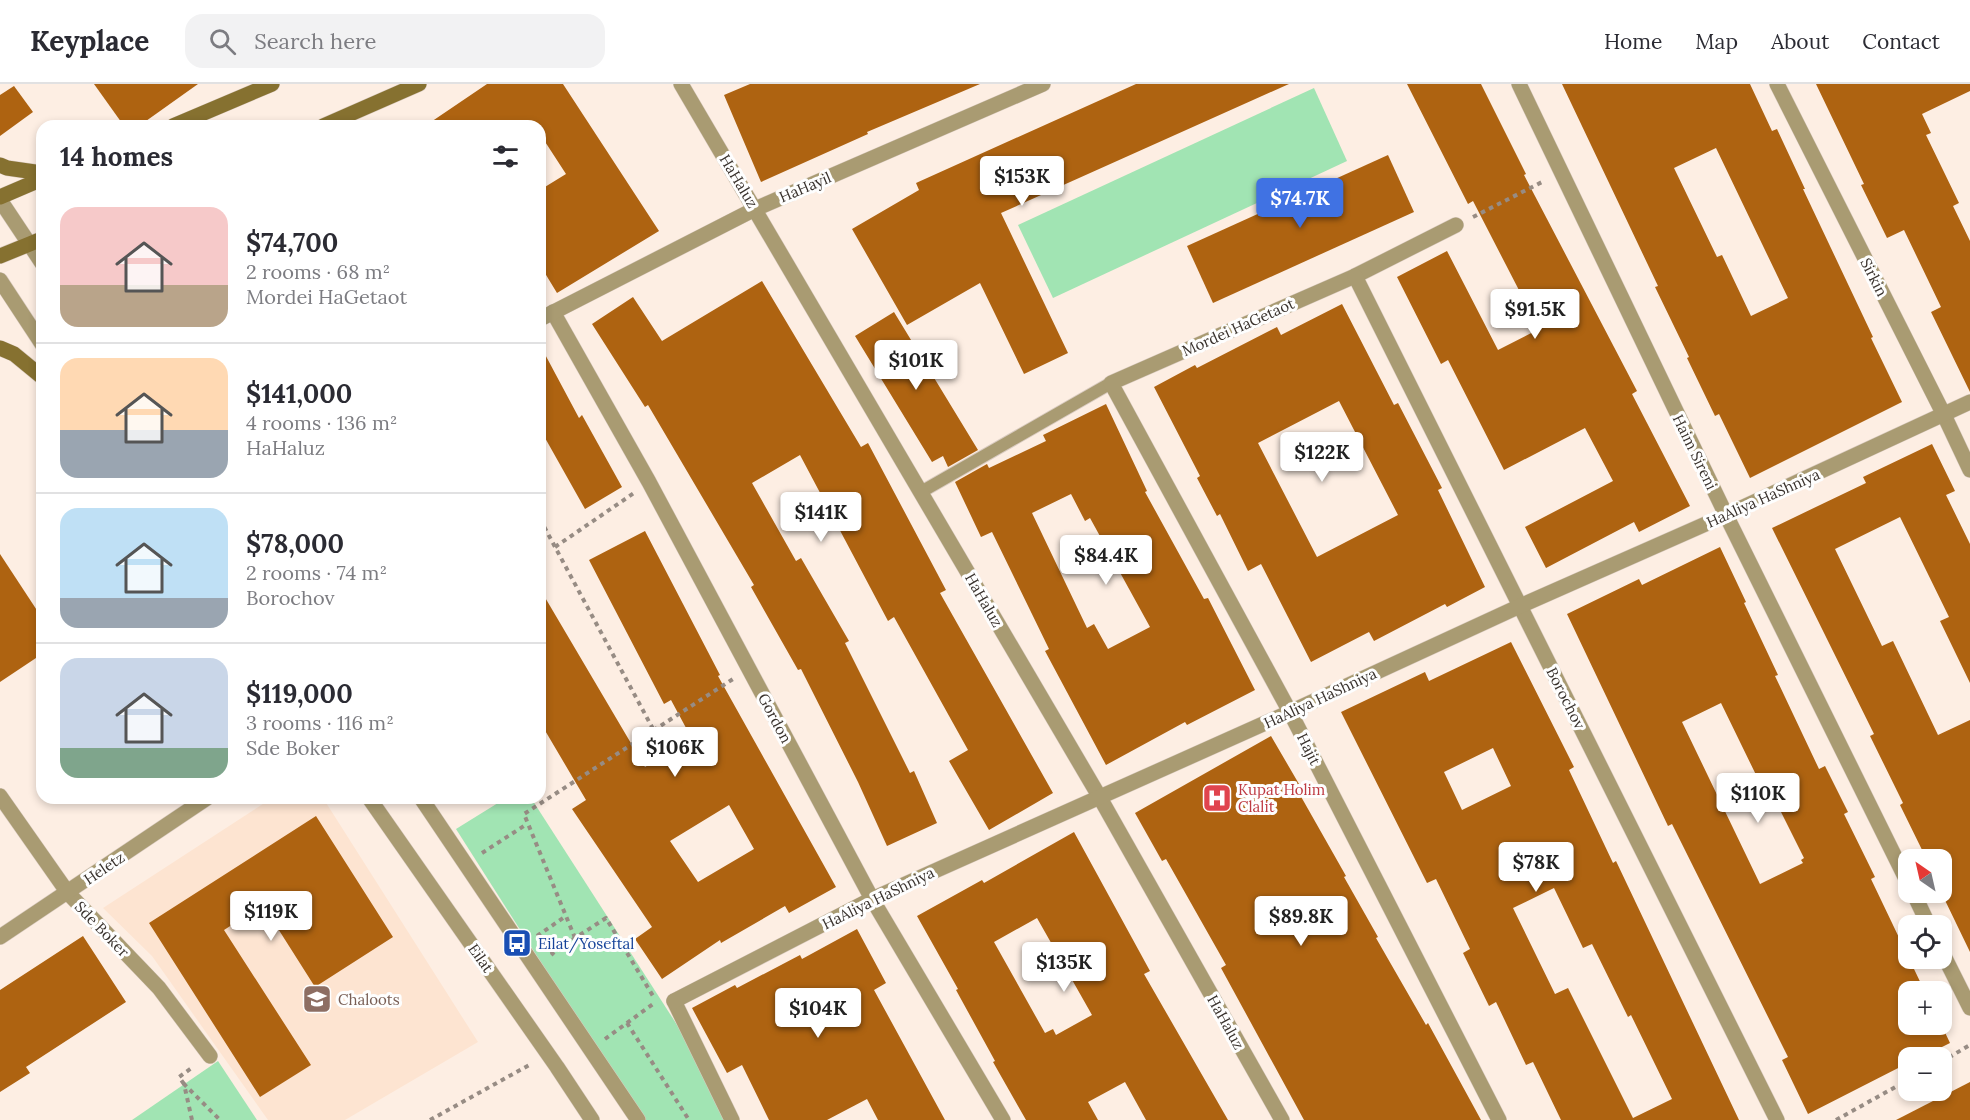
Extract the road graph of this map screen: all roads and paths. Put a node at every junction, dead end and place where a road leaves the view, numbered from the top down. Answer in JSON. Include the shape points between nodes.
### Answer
{"nodes":[{"id":1,"x":272,"y":84,"type":"edge"},
{"id":2,"x":419,"y":84,"type":"edge"},
{"id":3,"x":681,"y":84,"type":"edge"},
{"id":4,"x":1043,"y":84,"type":"edge"},
{"id":5,"x":1519,"y":84,"type":"edge"},
{"id":6,"x":1777,"y":84,"type":"edge"},
{"id":7,"x":187,"y":120,"type":"edge"},
{"id":8,"x":337,"y":120,"type":"edge"},
{"id":9,"x":0,"y":165,"type":"edge"},
{"id":10,"x":36,"y":172,"type":"edge"},
{"id":11,"x":1561,"y":173,"type":"junction"},
{"id":12,"x":36,"y":182,"type":"edge"},
{"id":13,"x":0,"y":198,"type":"edge"},
{"id":14,"x":755,"y":209,"type":"junction"},
{"id":15,"x":1456,"y":225,"type":"joint"},
{"id":16,"x":36,"y":242,"type":"edge"},
{"id":17,"x":0,"y":256,"type":"edge"},
{"id":18,"x":1355,"y":276,"type":"junction"},
{"id":19,"x":0,"y":280,"type":"edge"},
{"id":20,"x":547,"y":315,"type":"edge"},
{"id":21,"x":36,"y":335,"type":"edge"},
{"id":22,"x":0,"y":348,"type":"edge"},
{"id":23,"x":36,"y":372,"type":"edge"},
{"id":24,"x":1111,"y":383,"type":"junction"},
{"id":25,"x":1970,"y":402,"type":"edge"},
{"id":26,"x":1944,"y":415,"type":"junction"},
{"id":27,"x":1970,"y":470,"type":"edge"},
{"id":28,"x":649,"y":482,"type":"junction"},
{"id":29,"x":921,"y":492,"type":"junction"},
{"id":30,"x":1726,"y":515,"type":"junction"},
{"id":31,"x":546,"y":530,"type":"edge"},
{"id":32,"x":555,"y":547,"type":"junction"},
{"id":33,"x":1520,"y":606,"type":"junction"},
{"id":34,"x":749,"y":669,"type":"junction"},
{"id":35,"x":1290,"y":712,"type":"junction"},
{"id":36,"x":653,"y":729,"type":"junction"},
{"id":37,"x":0,"y":796,"type":"edge"},
{"id":38,"x":1099,"y":796,"type":"junction"},
{"id":39,"x":546,"y":800,"type":"edge"},
{"id":40,"x":198,"y":804,"type":"edge"},
{"id":41,"x":373,"y":804,"type":"edge"},
{"id":42,"x":424,"y":804,"type":"edge"},
{"id":43,"x":539,"y":804,"type":"edge"},
{"id":44,"x":527,"y":824,"type":"junction"},
{"id":45,"x":1898,"y":863,"type":"edge"},
{"id":46,"x":465,"y":864,"type":"junction"},
{"id":47,"x":68,"y":893,"type":"junction"},
{"id":48,"x":872,"y":899,"type":"junction"},
{"id":49,"x":566,"y":916,"type":"junction"},
{"id":50,"x":0,"y":937,"type":"edge"},
{"id":51,"x":576,"y":938,"type":"junction"},
{"id":52,"x":521,"y":946,"type":"junction"},
{"id":53,"x":558,"y":962,"type":"dead end"},
{"id":54,"x":1950,"y":969,"type":"edge"},
{"id":55,"x":1970,"y":1008,"type":"edge"},
{"id":56,"x":627,"y":1023,"type":"junction"},
{"id":57,"x":603,"y":1027,"type":"dead end"},
{"id":58,"x":609,"y":1036,"type":"junction"},
{"id":59,"x":1970,"y":1045,"type":"edge"},
{"id":60,"x":591,"y":1049,"type":"junction"},
{"id":61,"x":548,"y":1054,"type":"junction"},
{"id":62,"x":210,"y":1056,"type":"dead end"},
{"id":63,"x":1952,"y":1056,"type":"edge"},
{"id":64,"x":1898,"y":1086,"type":"edge"},
{"id":65,"x":192,"y":1120,"type":"edge"},
{"id":66,"x":220,"y":1120,"type":"edge"},
{"id":67,"x":430,"y":1120,"type":"edge"},
{"id":68,"x":592,"y":1120,"type":"edge"},
{"id":69,"x":638,"y":1120,"type":"edge"},
{"id":70,"x":689,"y":1120,"type":"edge"},
{"id":71,"x":732,"y":1120,"type":"edge"},
{"id":72,"x":1003,"y":1120,"type":"edge"},
{"id":73,"x":1282,"y":1120,"type":"edge"},
{"id":74,"x":1498,"y":1120,"type":"edge"},
{"id":75,"x":1777,"y":1120,"type":"edge"},
{"id":76,"x":1836,"y":1120,"type":"edge"}],
"edges":[{"from":1,"to":7,"type":"main road"},
{"from":2,"to":8,"type":"main road"},
{"from":3,"to":14,"type":"street","name":"HaHaluz"},
{"from":4,"to":14,"type":"street","name":"HaHayil"},
{"from":5,"to":11,"type":"street","name":"Haim Sireni"},
{"from":6,"to":26,"type":"street","name":"Sirkin"},
{"from":9,"to":10,"type":"main road"},
{"from":11,"to":15,"type":"path"},
{"from":11,"to":30,"type":"street","name":"Haim Sireni"},
{"from":12,"to":13,"type":"main road"},
{"from":13,"to":16,"type":"street"},
{"from":14,"to":20,"type":"street","name":"HaHayil"},
{"from":14,"to":29,"type":"street","name":"HaHaluz"},
{"from":15,"to":18,"type":"street","name":"Mordei HaGetaot"},
{"from":16,"to":17,"type":"main road"},
{"from":18,"to":24,"type":"street","name":"Mordei HaGetaot"},
{"from":18,"to":33,"type":"street","name":"Borochov"},
{"from":19,"to":21,"type":"street"},
{"from":20,"to":28,"type":"street","name":"Gordon"},
{"from":22,"to":23,"type":"main road"},
{"from":24,"to":29,"type":"lane","name":"Mordei HaGetaot"},
{"from":24,"to":35,"type":"street","name":"Hajit"},
{"from":25,"to":26,"type":"street","name":"HaAliya HaShniya"},
{"from":26,"to":27,"type":"street","name":"Sirkin"},
{"from":26,"to":30,"type":"street","name":"HaAliya HaShniya"},
{"from":28,"to":32,"type":"path"},
{"from":28,"to":34,"type":"street","name":"Gordon"},
{"from":29,"to":38,"type":"street","name":"HaHaluz"},
{"from":30,"to":33,"type":"street","name":"HaAliya HaShniya"},
{"from":30,"to":45,"type":"street","name":"Haim Sireni"},
{"from":31,"to":32,"type":"path"},
{"from":32,"to":36,"type":"path"},
{"from":33,"to":35,"type":"street","name":"HaAliya HaShniya"},
{"from":33,"to":75,"type":"street","name":"Borochov"},
{"from":34,"to":36,"type":"path"},
{"from":34,"to":48,"type":"street","name":"Gordon"},
{"from":35,"to":38,"type":"street","name":"HaAliya HaShniya"},
{"from":35,"to":74,"type":"street","name":"Hajit"},
{"from":36,"to":39,"type":"path"},
{"from":37,"to":47,"type":"street","name":"Sde Boker"},
{"from":38,"to":48,"type":"street","name":"HaAliya HaShniya"},
{"from":38,"to":73,"type":"street","name":"HaHaluz"},
{"from":40,"to":47,"type":"street","name":"Heletz"},
{"from":41,"to":61,"type":"street","name":"Eilat"},
{"from":42,"to":46,"type":"street"},
{"from":43,"to":44,"type":"path","via":[[524,814]]},
{"from":44,"to":46,"type":"path"},
{"from":44,"to":49,"type":"path"},
{"from":46,"to":52,"type":"street"},
{"from":47,"to":50,"type":"street","name":"Heletz"},
{"from":47,"to":62,"type":"street","name":"Sde Boker","via":[[159,988]]},
{"from":48,"to":71,"type":"street","name":"HaAliya HaShniya","via":[[674,1001]]},
{"from":48,"to":72,"type":"street","name":"Gordon"},
{"from":49,"to":51,"type":"path"},
{"from":49,"to":52,"type":"path"},
{"from":51,"to":53,"type":"path","via":[[552,953]]},
{"from":51,"to":56,"type":"path","via":[[606,918],[657,1002]]},
{"from":52,"to":60,"type":"street"},
{"from":54,"to":55,"type":"street"},
{"from":56,"to":58,"type":"path"},
{"from":56,"to":70,"type":"path"},
{"from":57,"to":58,"type":"path"},
{"from":58,"to":60,"type":"path"},
{"from":59,"to":63,"type":"path"},
{"from":60,"to":69,"type":"street"},
{"from":61,"to":67,"type":"path"},
{"from":61,"to":68,"type":"street","name":"Eilat"},
{"from":64,"to":76,"type":"path"},
{"from":65,"to":66,"type":"path","via":[[184,1084]]}]}
